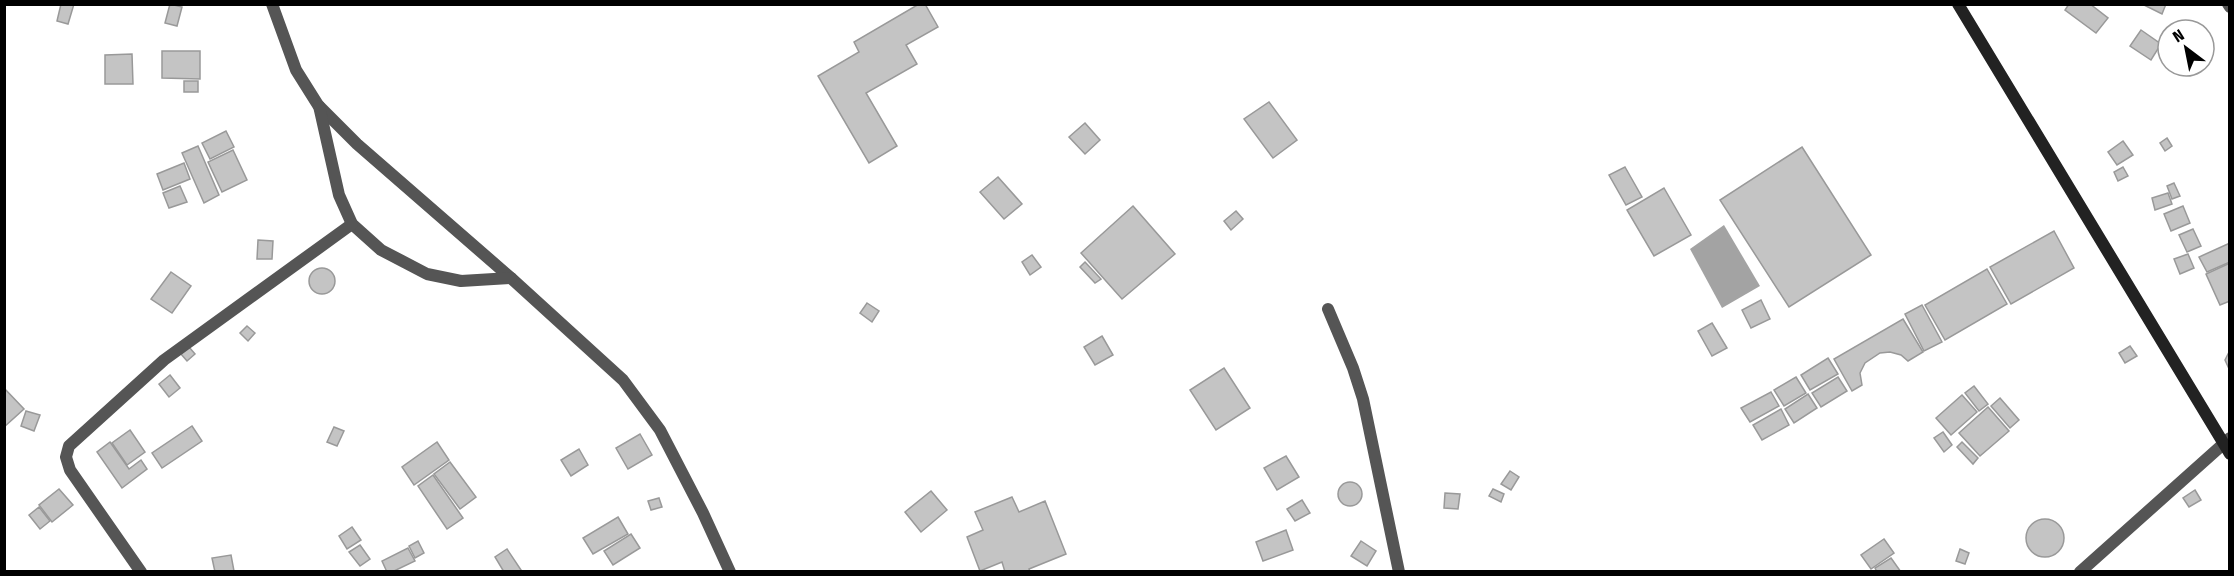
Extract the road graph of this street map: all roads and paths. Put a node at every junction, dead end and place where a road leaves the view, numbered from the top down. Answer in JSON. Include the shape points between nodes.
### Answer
{"nodes":[{"id":1,"x":272,"y":4,"type":"edge"},
{"id":2,"x":1958,"y":4,"type":"edge"},
{"id":3,"x":318,"y":105,"type":"junction"},
{"id":4,"x":352,"y":224,"type":"junction"},
{"id":5,"x":511,"y":278,"type":"junction"},
{"id":6,"x":1328,"y":309,"type":"dead end"},
{"id":7,"x":2228,"y":446,"type":"edge"},
{"id":8,"x":141,"y":572,"type":"edge"},
{"id":9,"x":730,"y":572,"type":"edge"},
{"id":10,"x":1400,"y":572,"type":"edge"},
{"id":11,"x":2080,"y":572,"type":"edge"}],
"edges":[{"from":1,"to":3,"type":"street","via":[[296,70]]},
{"from":2,"to":7,"type":"main road"},
{"from":3,"to":4,"type":"street","via":[[339,195]]},
{"from":3,"to":5,"type":"street","via":[[357,144]]},
{"from":4,"to":5,"type":"street","via":[[381,250],[427,274],[461,281]]},
{"from":4,"to":8,"type":"street","via":[[164,360],[69,446],[66,457],[70,470]]},
{"from":5,"to":9,"type":"street","via":[[622,380],[660,430]]},
{"from":6,"to":10,"type":"street","via":[[1363,399]]},
{"from":7,"to":11,"type":"street"}]}
